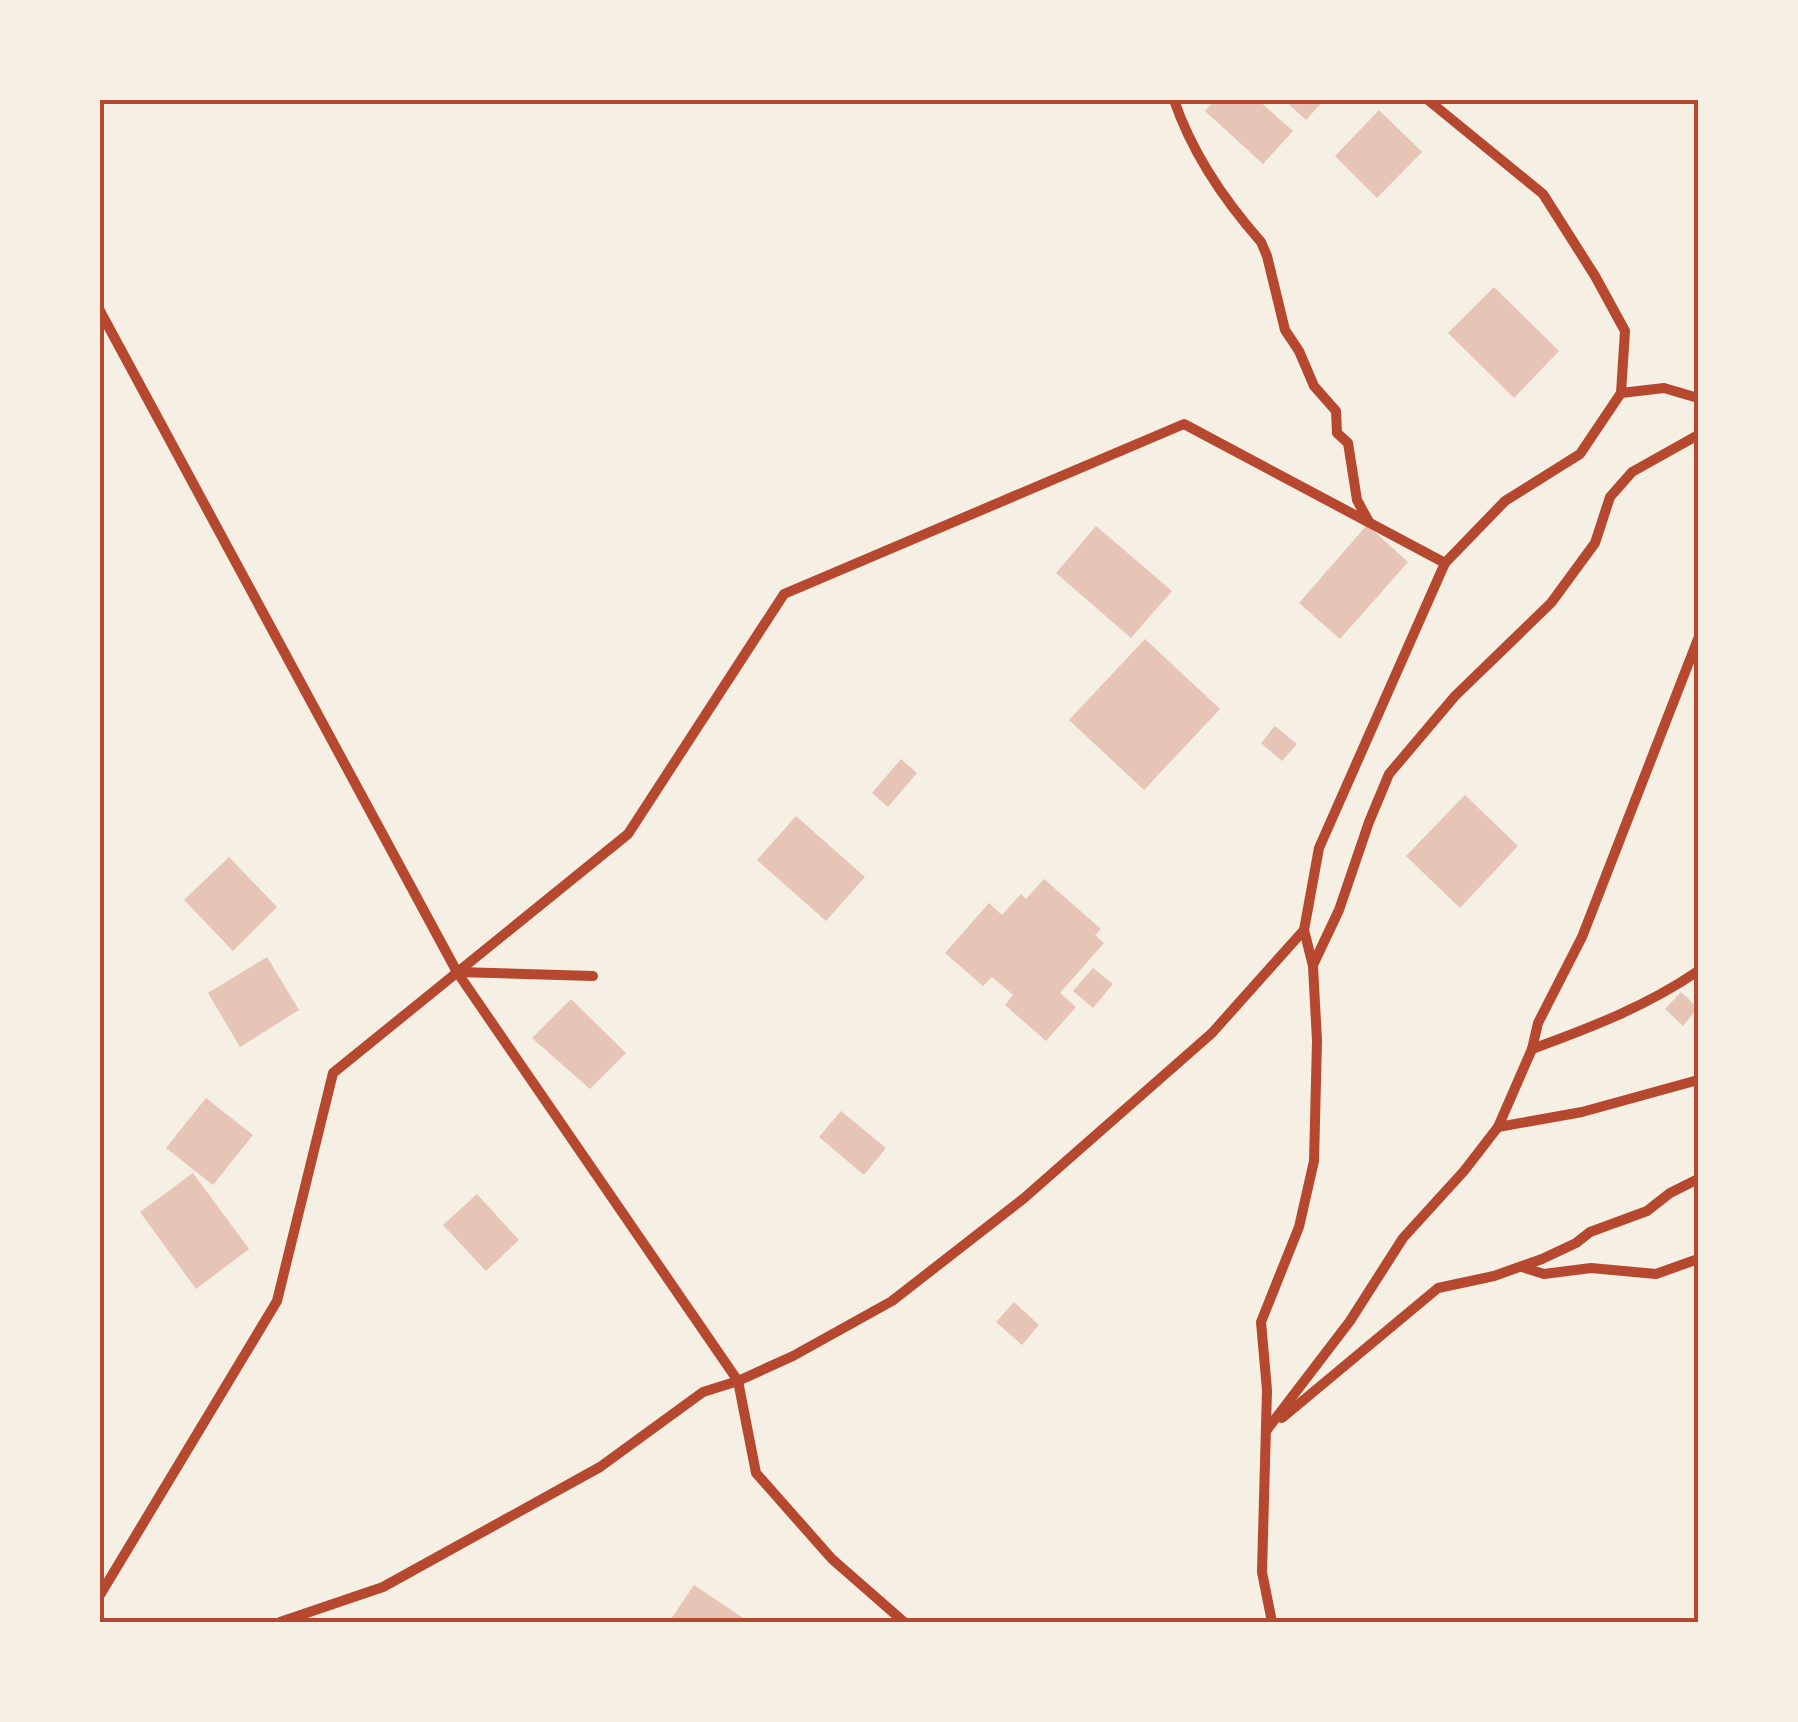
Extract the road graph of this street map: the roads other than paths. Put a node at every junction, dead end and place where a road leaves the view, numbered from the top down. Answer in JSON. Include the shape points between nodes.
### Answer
{"nodes":[{"id":1,"x":1174,"y":100,"type":"edge"},
{"id":2,"x":1428,"y":100,"type":"edge"},
{"id":3,"x":100,"y":312,"type":"edge"},
{"id":4,"x":1621,"y":393,"type":"junction"},
{"id":5,"x":1698,"y":398,"type":"edge"},
{"id":6,"x":1698,"y":435,"type":"edge"},
{"id":7,"x":1369,"y":523,"type":"junction"},
{"id":8,"x":1444,"y":563,"type":"junction"},
{"id":9,"x":1698,"y":639,"type":"edge"},
{"id":10,"x":1304,"y":930,"type":"junction"},
{"id":11,"x":1313,"y":966,"type":"junction"},
{"id":12,"x":1698,"y":971,"type":"edge"},
{"id":13,"x":457,"y":972,"type":"junction"},
{"id":14,"x":592,"y":976,"type":"dead end"},
{"id":15,"x":1532,"y":1050,"type":"junction"},
{"id":16,"x":1698,"y":1080,"type":"edge"},
{"id":17,"x":1498,"y":1127,"type":"junction"},
{"id":18,"x":1698,"y":1179,"type":"edge"},
{"id":19,"x":1698,"y":1259,"type":"edge"},
{"id":20,"x":1521,"y":1266,"type":"junction"},
{"id":21,"x":738,"y":1381,"type":"junction"},
{"id":22,"x":1266,"y":1432,"type":"junction"},
{"id":23,"x":100,"y":1595,"type":"edge"},
{"id":24,"x":280,"y":1622,"type":"edge"},
{"id":25,"x":904,"y":1622,"type":"edge"},
{"id":26,"x":1272,"y":1622,"type":"edge"}],
"edges":[{"from":1,"to":7,"type":"street","via":[[1202,164],[1261,242],[1285,330],[1314,386],[1336,410],[1337,433],[1348,443]]},
{"from":2,"to":4,"type":"street","via":[[1543,194],[1624,331]]},
{"from":3,"to":13,"type":"street"},
{"from":4,"to":5,"type":"street","via":[[1664,388]]},
{"from":4,"to":8,"type":"street","via":[[1580,454],[1504,502]]},
{"from":6,"to":11,"type":"street","via":[[1632,472],[1610,498],[1595,544],[1551,603],[1454,696],[1389,774]]},
{"from":7,"to":8,"type":"street"},
{"from":7,"to":13,"type":"street","via":[[1184,424],[784,594],[628,834]]},
{"from":8,"to":10,"type":"street","via":[[1319,848]]},
{"from":9,"to":15,"type":"street"},
{"from":10,"to":11,"type":"street"},
{"from":10,"to":21,"type":"street","via":[[1212,1034],[1023,1199],[892,1302]]},
{"from":11,"to":22,"type":"street","via":[[1314,1161],[1299,1227],[1261,1322]]},
{"from":12,"to":15,"type":"street","via":[[1601,1024]]},
{"from":13,"to":14,"type":"street"},
{"from":13,"to":21,"type":"street"},
{"from":13,"to":23,"type":"street","via":[[333,1073],[277,1301]]},
{"from":15,"to":17,"type":"street"},
{"from":16,"to":17,"type":"street"},
{"from":17,"to":22,"type":"street","via":[[1404,1238]]},
{"from":18,"to":20,"type":"street","via":[[1646,1211]]},
{"from":19,"to":20,"type":"street","via":[[1656,1274],[1591,1268],[1544,1274]]},
{"from":20,"to":22,"type":"street","via":[[1438,1288]]},
{"from":21,"to":24,"type":"street","via":[[703,1392],[600,1467],[384,1587]]},
{"from":21,"to":25,"type":"street","via":[[756,1473],[832,1559]]},
{"from":22,"to":26,"type":"street","via":[[1262,1572]]}]}
